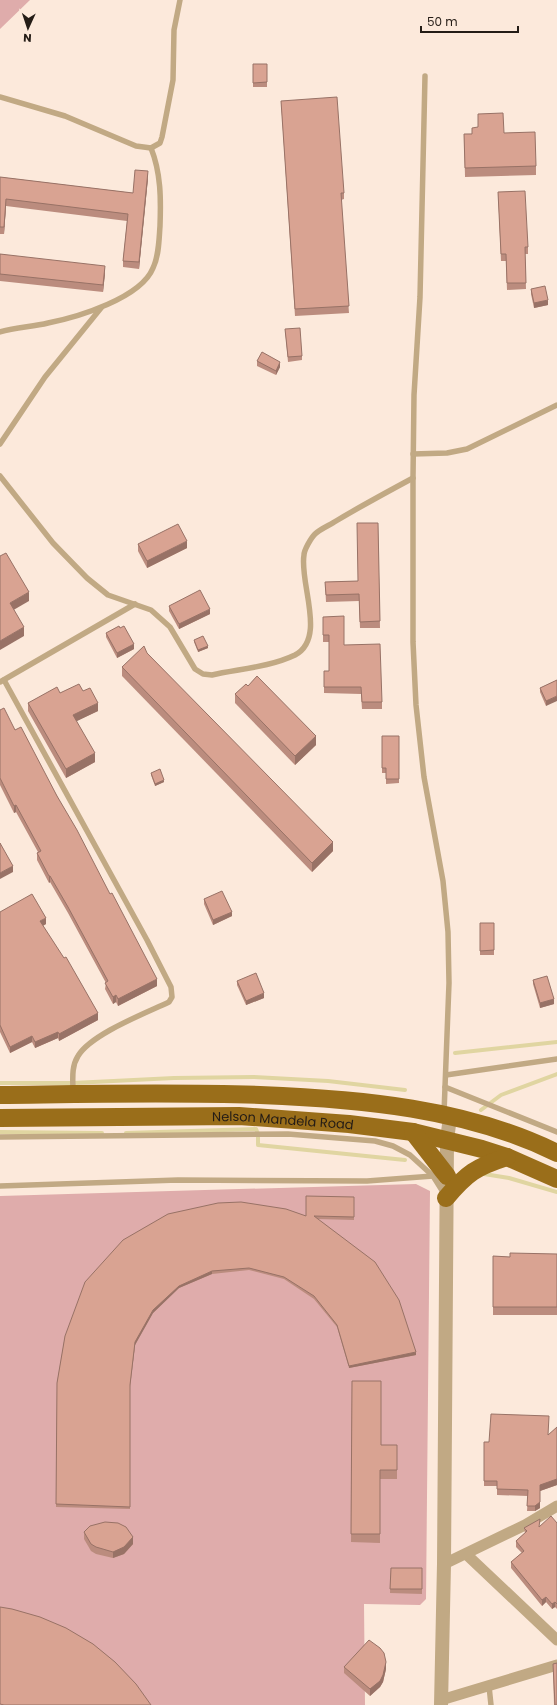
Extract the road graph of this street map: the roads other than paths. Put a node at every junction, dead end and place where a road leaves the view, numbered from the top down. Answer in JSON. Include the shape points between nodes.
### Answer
{"nodes":[{"id":1,"x":180,"y":0,"type":"edge"},
{"id":2,"x":425,"y":76,"type":"dead end"},
{"id":3,"x":0,"y":97,"type":"edge"},
{"id":4,"x":151,"y":148,"type":"junction"},
{"id":5,"x":102,"y":308,"type":"junction"},
{"id":6,"x":0,"y":332,"type":"edge"},
{"id":7,"x":557,"y":405,"type":"edge"},
{"id":8,"x":0,"y":444,"type":"edge"},
{"id":9,"x":413,"y":454,"type":"junction"},
{"id":10,"x":0,"y":476,"type":"edge"},
{"id":11,"x":413,"y":478,"type":"junction"},
{"id":12,"x":134,"y":604,"type":"junction"},
{"id":13,"x":2,"y":681,"type":"edge"},
{"id":14,"x":557,"y":1059,"type":"edge"},
{"id":15,"x":446,"y":1075,"type":"junction"},
{"id":16,"x":445,"y":1087,"type":"junction"},
{"id":17,"x":73,"y":1094,"type":"junction"},
{"id":18,"x":0,"y":1095,"type":"edge"},
{"id":19,"x":447,"y":1116,"type":"junction"},
{"id":20,"x":0,"y":1118,"type":"edge"},
{"id":21,"x":413,"y":1132,"type":"junction"},
{"id":22,"x":557,"y":1132,"type":"edge"},
{"id":23,"x":0,"y":1137,"type":"edge"},
{"id":24,"x":447,"y":1140,"type":"junction"},
{"id":25,"x":557,"y":1153,"type":"edge"},
{"id":26,"x":507,"y":1157,"type":"junction"},
{"id":27,"x":440,"y":1176,"type":"junction"},
{"id":28,"x":557,"y":1179,"type":"edge"},
{"id":29,"x":0,"y":1186,"type":"edge"},
{"id":30,"x":446,"y":1198,"type":"junction"},
{"id":31,"x":557,"y":1506,"type":"edge"},
{"id":32,"x":466,"y":1554,"type":"junction"},
{"id":33,"x":444,"y":1564,"type":"junction"},
{"id":34,"x":557,"y":1640,"type":"edge"},
{"id":35,"x":557,"y":1665,"type":"edge"},
{"id":36,"x":489,"y":1686,"type":"junction"},
{"id":37,"x":441,"y":1702,"type":"edge"},
{"id":38,"x":491,"y":1705,"type":"edge"}],
"edges":[{"from":1,"to":4,"type":"lane","via":[[174,30],[173,80],[160,143]]},
{"from":2,"to":9,"type":"lane","via":[[420,297]]},
{"from":3,"to":4,"type":"lane","via":[[65,116],[136,146]]},
{"from":4,"to":5,"type":"lane","via":[[157,162],[160,192],[159,242],[153,268],[144,282]]},
{"from":5,"to":6,"type":"lane","via":[[49,323]]},
{"from":5,"to":8,"type":"lane","via":[[45,378]]},
{"from":7,"to":9,"type":"lane","via":[[467,448],[447,453]]},
{"from":9,"to":11,"type":"lane"},
{"from":10,"to":12,"type":"lane","via":[[53,543],[87,578],[108,595]]},
{"from":11,"to":12,"type":"lane","via":[[315,534],[304,554],[304,576],[310,612],[308,640],[303,650],[295,655],[277,662],[212,675],[203,674],[195,668],[170,627],[150,610]]},
{"from":11,"to":15,"type":"lane","via":[[413,642],[416,705],[424,777],[443,881],[448,932]]},
{"from":12,"to":13,"type":"lane"},
{"from":13,"to":17,"type":"lane","via":[[172,987],[169,1002],[85,1046],[77,1057],[73,1071]]},
{"from":14,"to":15,"type":"lane"},
{"from":15,"to":16,"type":"lane"},
{"from":16,"to":19,"type":"lane"},
{"from":16,"to":22,"type":"lane"},
{"from":17,"to":18,"type":"main road","name":"Nelson Mandela Road"},
{"from":17,"to":19,"type":"main road","name":"Nelson Mandela Road","via":[[169,1093],[322,1097],[392,1105]]},
{"from":19,"to":24,"type":"street"},
{"from":19,"to":25,"type":"main road","name":"Nelson Mandela Road","via":[[502,1130]]},
{"from":20,"to":21,"type":"main road","name":"Nelson Mandela Road","via":[[239,1116],[349,1124]]},
{"from":21,"to":24,"type":"main road","name":"Nelson Mandela Road"},
{"from":21,"to":27,"type":"main road"},
{"from":23,"to":27,"type":"lane","via":[[288,1134],[375,1141],[393,1146],[410,1155]]},
{"from":24,"to":26,"type":"main road","name":"Nelson Mandela Road"},
{"from":24,"to":27,"type":"street"},
{"from":26,"to":28,"type":"main road","name":"Nelson Mandela Road"},
{"from":26,"to":30,"type":"main road","via":[[468,1173]]},
{"from":27,"to":29,"type":"lane","via":[[367,1181],[178,1180]]},
{"from":27,"to":30,"type":"street"},
{"from":30,"to":33,"type":"street"},
{"from":31,"to":32,"type":"street"},
{"from":32,"to":33,"type":"street"},
{"from":32,"to":34,"type":"street"},
{"from":33,"to":37,"type":"street"},
{"from":35,"to":36,"type":"street"},
{"from":36,"to":37,"type":"street"},
{"from":36,"to":38,"type":"lane"}]}
